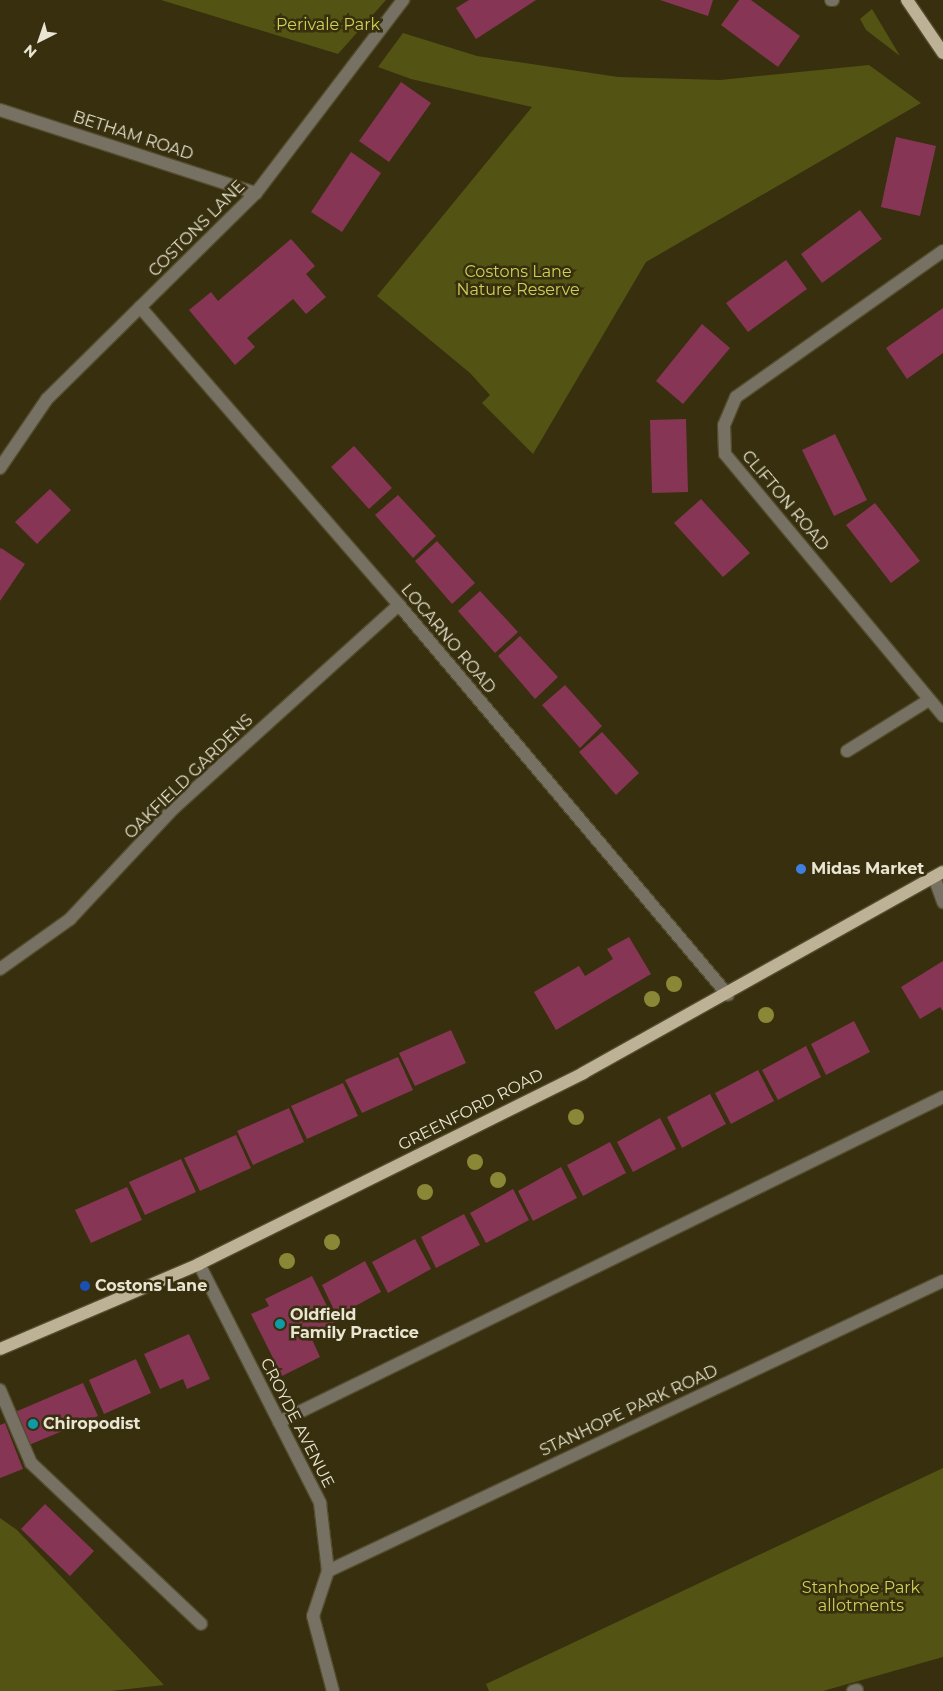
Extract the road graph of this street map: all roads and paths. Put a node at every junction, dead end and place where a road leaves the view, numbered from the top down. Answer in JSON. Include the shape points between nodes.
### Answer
{"nodes":[{"id":1,"x":403,"y":0,"type":"edge"},
{"id":2,"x":907,"y":0,"type":"edge"},
{"id":3,"x":943,"y":53,"type":"edge"},
{"id":4,"x":0,"y":110,"type":"edge"},
{"id":5,"x":256,"y":193,"type":"junction"},
{"id":6,"x":943,"y":251,"type":"edge"},
{"id":7,"x":140,"y":307,"type":"junction"},
{"id":8,"x":0,"y":468,"type":"edge"},
{"id":9,"x":399,"y":605,"type":"junction"},
{"id":10,"x":929,"y":700,"type":"junction"},
{"id":11,"x":943,"y":716,"type":"edge"},
{"id":12,"x":846,"y":751,"type":"dead end"},
{"id":13,"x":939,"y":875,"type":"edge"},
{"id":14,"x":943,"y":902,"type":"edge"},
{"id":15,"x":0,"y":968,"type":"edge"},
{"id":16,"x":728,"y":995,"type":"junction"},
{"id":17,"x":943,"y":1097,"type":"edge"},
{"id":18,"x":199,"y":1264,"type":"junction"},
{"id":19,"x":943,"y":1281,"type":"edge"},
{"id":20,"x":0,"y":1349,"type":"edge"},
{"id":21,"x":0,"y":1390,"type":"edge"},
{"id":22,"x":279,"y":1422,"type":"junction"},
{"id":23,"x":328,"y":1571,"type":"junction"},
{"id":24,"x":201,"y":1624,"type":"dead end"},
{"id":25,"x":333,"y":1691,"type":"edge"}],
"edges":[{"from":1,"to":5,"type":"street","name":"COSTONS LANE"},
{"from":2,"to":3,"type":"main road"},
{"from":4,"to":5,"type":"street","name":"BETHAM ROAD"},
{"from":5,"to":7,"type":"street","name":"COSTONS LANE"},
{"from":6,"to":10,"type":"street","name":"CLIFTON ROAD","via":[[736,397],[724,425],[725,454]]},
{"from":7,"to":8,"type":"street","name":"COSTONS LANE","via":[[47,399]]},
{"from":7,"to":9,"type":"street","name":"LOCARNO ROAD"},
{"from":9,"to":15,"type":"street","name":"OAKFIELD GARDENS","via":[[174,808],[70,920]]},
{"from":9,"to":16,"type":"street","name":"LOCARNO ROAD"},
{"from":10,"to":11,"type":"street","name":"CLIFTON ROAD"},
{"from":10,"to":12,"type":"street"},
{"from":13,"to":14,"type":"street"},
{"from":13,"to":16,"type":"main road","name":"GREENFORD ROAD"},
{"from":16,"to":18,"type":"main road","name":"GREENFORD ROAD","via":[[583,1073]]},
{"from":17,"to":22,"type":"street"},
{"from":18,"to":20,"type":"main road","name":"GREENFORD ROAD"},
{"from":18,"to":22,"type":"street","name":"CROYDE AVENUE"},
{"from":19,"to":23,"type":"street","name":"STANHOPE PARK ROAD"},
{"from":21,"to":24,"type":"street","via":[[31,1463]]},
{"from":22,"to":23,"type":"street","name":"CROYDE AVENUE","via":[[320,1504]]},
{"from":23,"to":25,"type":"street","name":"CROYDE AVENUE","via":[[313,1616]]}]}
